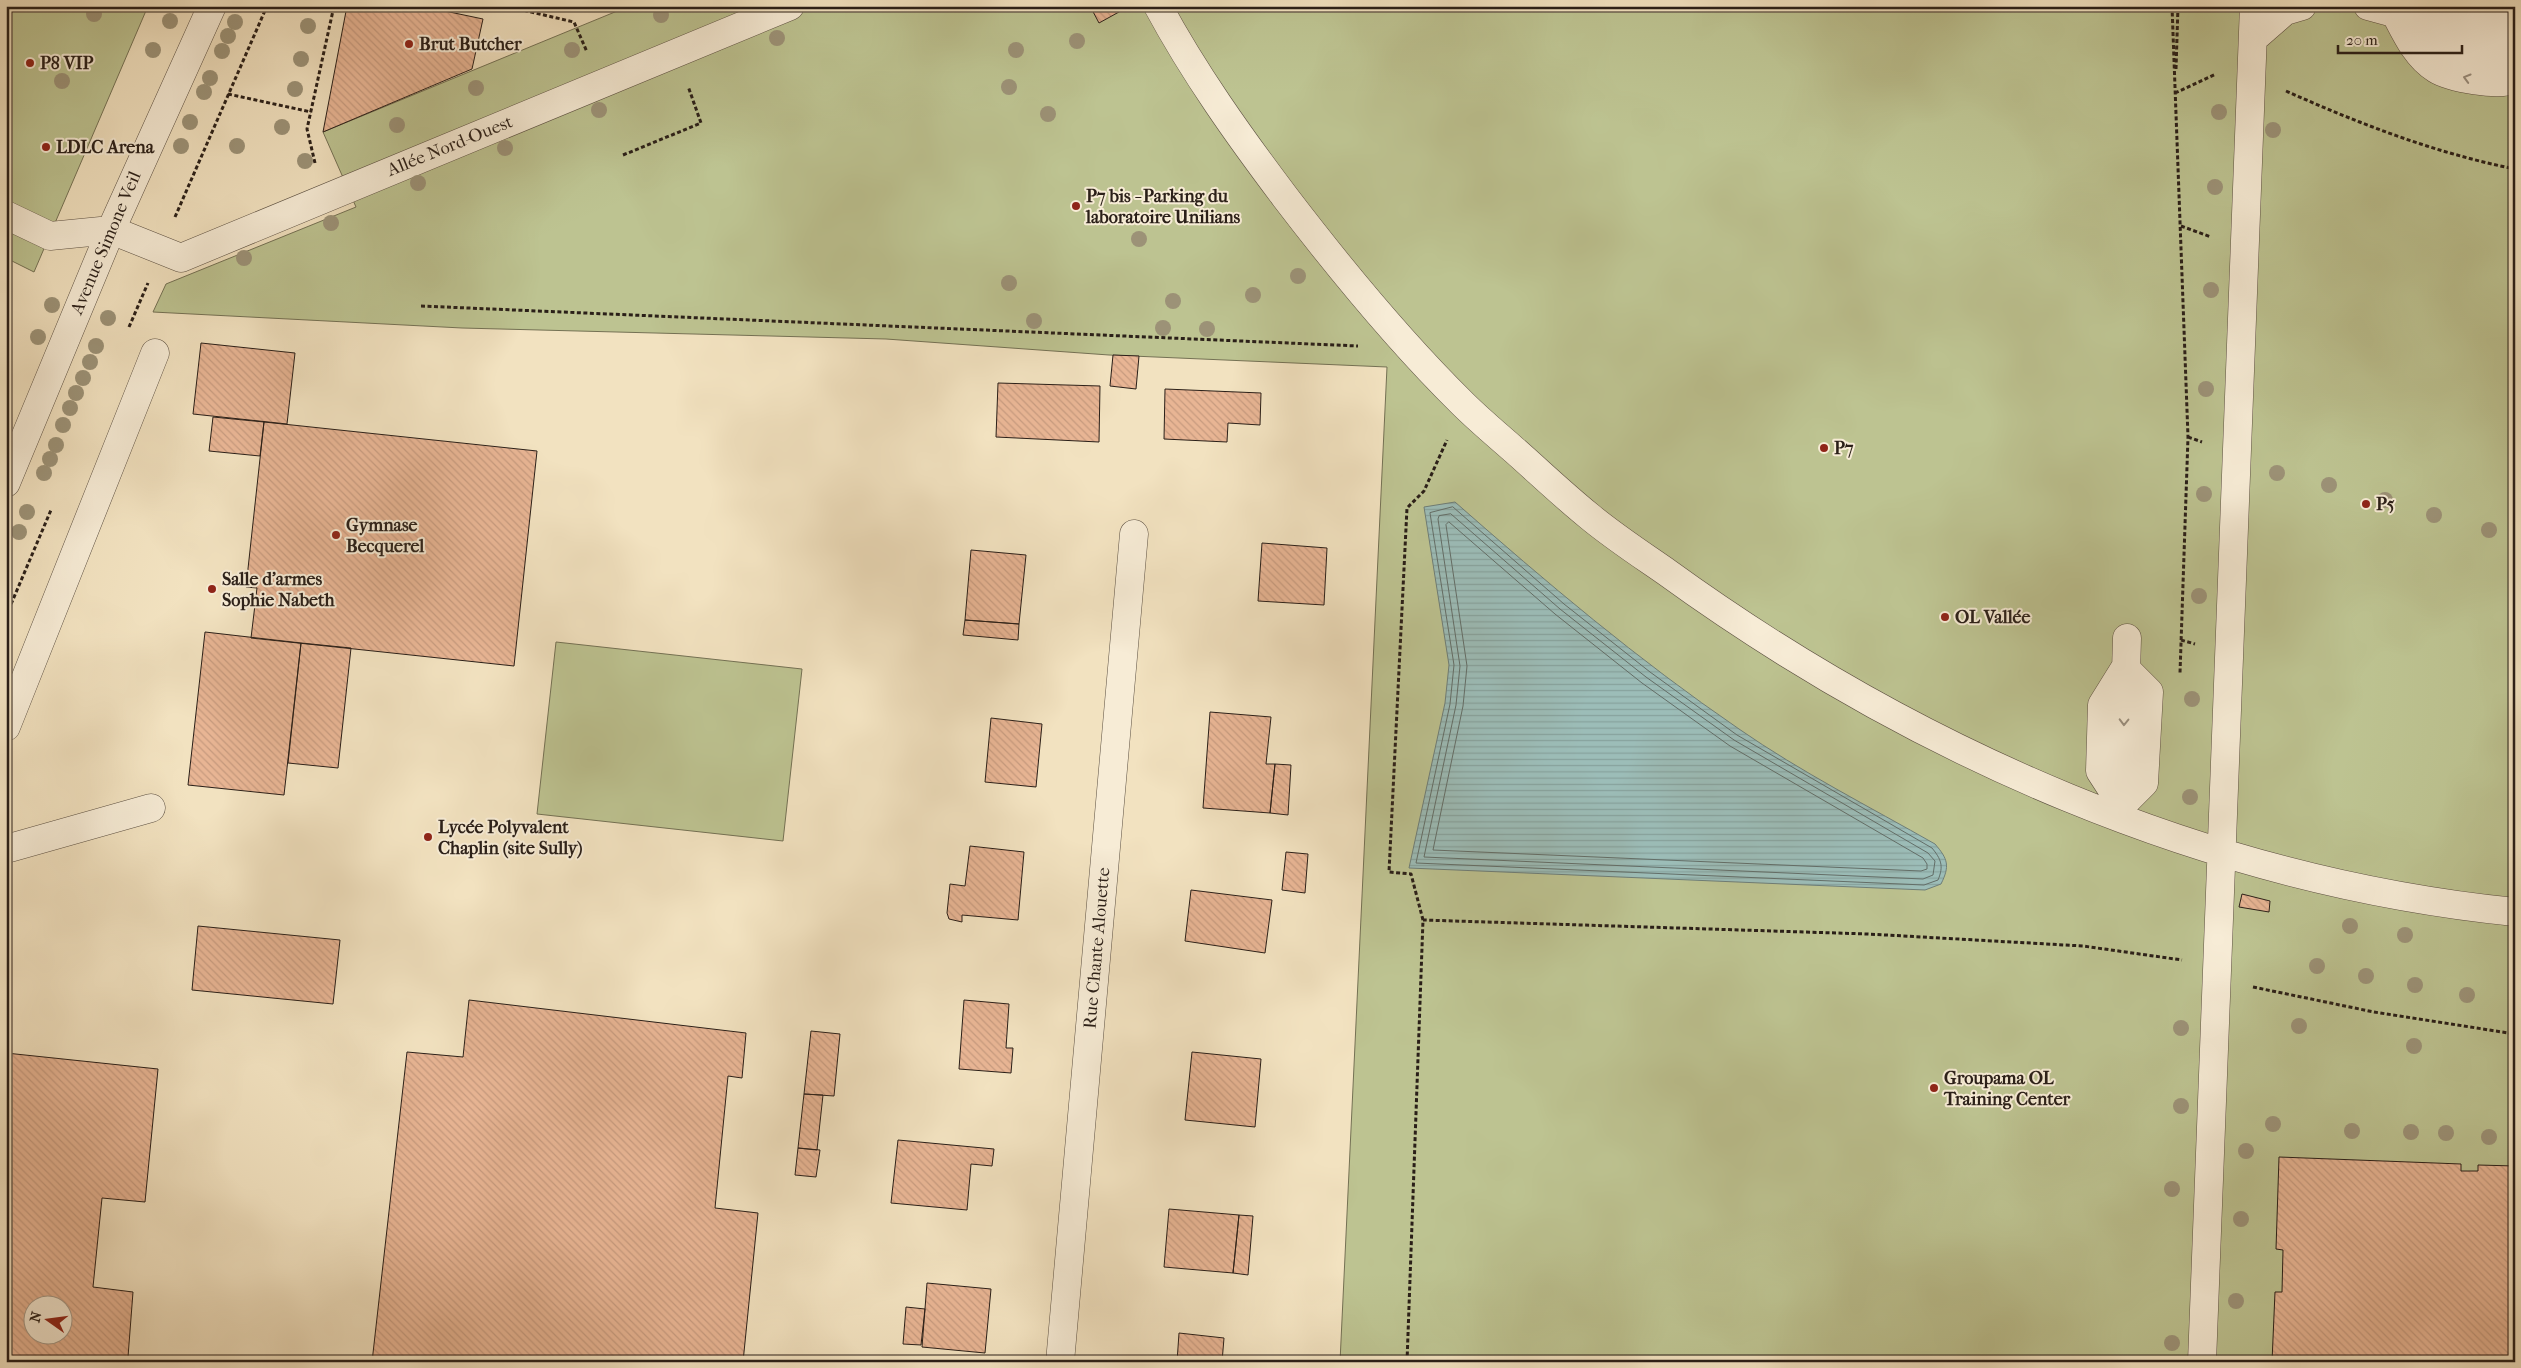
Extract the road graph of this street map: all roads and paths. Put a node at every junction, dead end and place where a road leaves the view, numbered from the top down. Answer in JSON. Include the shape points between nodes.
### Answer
{"nodes":[{"id":1,"x":212,"y":6,"type":"edge"},
{"id":2,"x":267,"y":6,"type":"edge"},
{"id":3,"x":334,"y":6,"type":"edge"},
{"id":4,"x":504,"y":6,"type":"edge"},
{"id":5,"x":790,"y":6,"type":"edge"},
{"id":6,"x":1158,"y":6,"type":"edge"},
{"id":7,"x":2172,"y":6,"type":"edge"},
{"id":8,"x":2178,"y":6,"type":"edge"},
{"id":9,"x":2254,"y":6,"type":"edge"},
{"id":10,"x":2302,"y":6,"type":"edge"},
{"id":11,"x":2368,"y":6,"type":"edge"},
{"id":12,"x":2425,"y":6,"type":"edge"},
{"id":13,"x":2455,"y":6,"type":"edge"},
{"id":14,"x":2395,"y":13,"type":"junction"},
{"id":15,"x":2515,"y":25,"type":"edge"},
{"id":16,"x":2253,"y":39,"type":"junction"},
{"id":17,"x":2515,"y":42,"type":"edge"},
{"id":18,"x":669,"y":56,"type":"junction"},
{"id":19,"x":2515,"y":63,"type":"edge"},
{"id":20,"x":2251,"y":76,"type":"junction"},
{"id":21,"x":2515,"y":79,"type":"edge"},
{"id":22,"x":601,"y":84,"type":"junction"},
{"id":23,"x":228,"y":94,"type":"junction"},
{"id":24,"x":2175,"y":94,"type":"junction"},
{"id":25,"x":311,"y":112,"type":"junction"},
{"id":26,"x":623,"y":155,"type":"dead end"},
{"id":27,"x":2515,"y":168,"type":"edge"},
{"id":28,"x":323,"y":198,"type":"junction"},
{"id":29,"x":6,"y":215,"type":"edge"},
{"id":30,"x":111,"y":230,"type":"junction"},
{"id":31,"x":161,"y":251,"type":"junction"},
{"id":32,"x":421,"y":306,"type":"dead end"},
{"id":33,"x":126,"y":333,"type":"dead end"},
{"id":34,"x":1403,"y":340,"type":"junction"},
{"id":35,"x":155,"y":354,"type":"dead end"},
{"id":36,"x":1463,"y":405,"type":"junction"},
{"id":37,"x":6,"y":483,"type":"edge"},
{"id":38,"x":53,"y":506,"type":"dead end"},
{"id":39,"x":1134,"y":534,"type":"dead end"},
{"id":40,"x":6,"y":616,"type":"edge"},
{"id":41,"x":2127,"y":638,"type":"dead end"},
{"id":42,"x":2180,"y":680,"type":"dead end"},
{"id":43,"x":6,"y":727,"type":"edge"},
{"id":44,"x":151,"y":808,"type":"dead end"},
{"id":45,"x":2122,"y":811,"type":"junction"},
{"id":46,"x":6,"y":849,"type":"edge"},
{"id":47,"x":2221,"y":853,"type":"junction"},
{"id":48,"x":2515,"y":912,"type":"edge"},
{"id":49,"x":1423,"y":920,"type":"junction"},
{"id":50,"x":2217,"y":974,"type":"junction"},
{"id":51,"x":2515,"y":1034,"type":"edge"},
{"id":52,"x":1060,"y":1362,"type":"edge"},
{"id":53,"x":1407,"y":1362,"type":"edge"},
{"id":54,"x":2202,"y":1362,"type":"edge"}],
"edges":[{"from":1,"to":30,"type":"street","name":"Avenue Simone Veil"},
{"from":2,"to":23,"type":"path"},
{"from":3,"to":25,"type":"path"},
{"from":4,"to":22,"type":"path","via":[[574,22]]},
{"from":5,"to":18,"type":"street","name":"Allée Nord-Ouest"},
{"from":6,"to":34,"type":"street","via":[[1174,36],[1244,142],[1328,253]]},
{"from":7,"to":24,"type":"path"},
{"from":8,"to":24,"type":"path"},
{"from":9,"to":16,"type":"street"},
{"from":10,"to":16,"type":"street","via":[[2285,11]]},
{"from":11,"to":14,"type":"street"},
{"from":12,"to":14,"type":"street"},
{"from":13,"to":15,"type":"street"},
{"from":14,"to":17,"type":"street","via":[[2467,33]]},
{"from":14,"to":19,"type":"street","via":[[2436,46]]},
{"from":21,"to":14,"type":"street","one_way":true,"via":[[2479,82],[2436,70],[2412,44]]},
{"from":16,"to":20,"type":"street"},
{"from":18,"to":22,"type":"street","name":"Allée Nord-Ouest"},
{"from":18,"to":26,"type":"path","via":[[679,82],[688,84],[701,123]]},
{"from":20,"to":24,"type":"path","via":[[2229,68]]},
{"from":20,"to":27,"type":"path","via":[[2360,124],[2480,162]]},
{"from":20,"to":47,"type":"street"},
{"from":22,"to":28,"type":"street","name":"Allée Nord-Ouest"},
{"from":23,"to":25,"type":"path"},
{"from":23,"to":31,"type":"path"},
{"from":24,"to":42,"type":"path","via":[[2188,437]]},
{"from":25,"to":28,"type":"path","via":[[307,129]]},
{"from":28,"to":31,"type":"street","name":"Allée Nord-Ouest","via":[[181,258]]},
{"from":29,"to":30,"type":"street","via":[[50,236]]},
{"from":30,"to":31,"type":"street","name":"Allée Nord-Ouest"},
{"from":30,"to":37,"type":"street","name":"Avenue Simone Veil"},
{"from":31,"to":33,"type":"path"},
{"from":32,"to":34,"type":"path","via":[[1383,347]]},
{"from":34,"to":36,"type":"street"},
{"from":35,"to":43,"type":"street"},
{"from":36,"to":45,"type":"street","via":[[1591,518],[1737,623],[1895,715],[2037,786]]},
{"from":36,"to":49,"type":"path","via":[[1424,491],[1407,508],[1389,872],[1411,874]]},
{"from":38,"to":40,"type":"path"},
{"from":39,"to":52,"type":"street","name":"Rue Chante Alouette"},
{"from":41,"to":45,"type":"street","one_way":true},
{"from":44,"to":46,"type":"street"},
{"from":45,"to":47,"type":"street"},
{"from":47,"to":48,"type":"street","via":[[2336,882]]},
{"from":47,"to":50,"type":"street"},
{"from":49,"to":50,"type":"path","via":[[1868,934],[2083,946],[2190,961]]},
{"from":49,"to":53,"type":"path"},
{"from":50,"to":51,"type":"path","via":[[2238,984],[2374,1012]]},
{"from":50,"to":54,"type":"street"}]}
